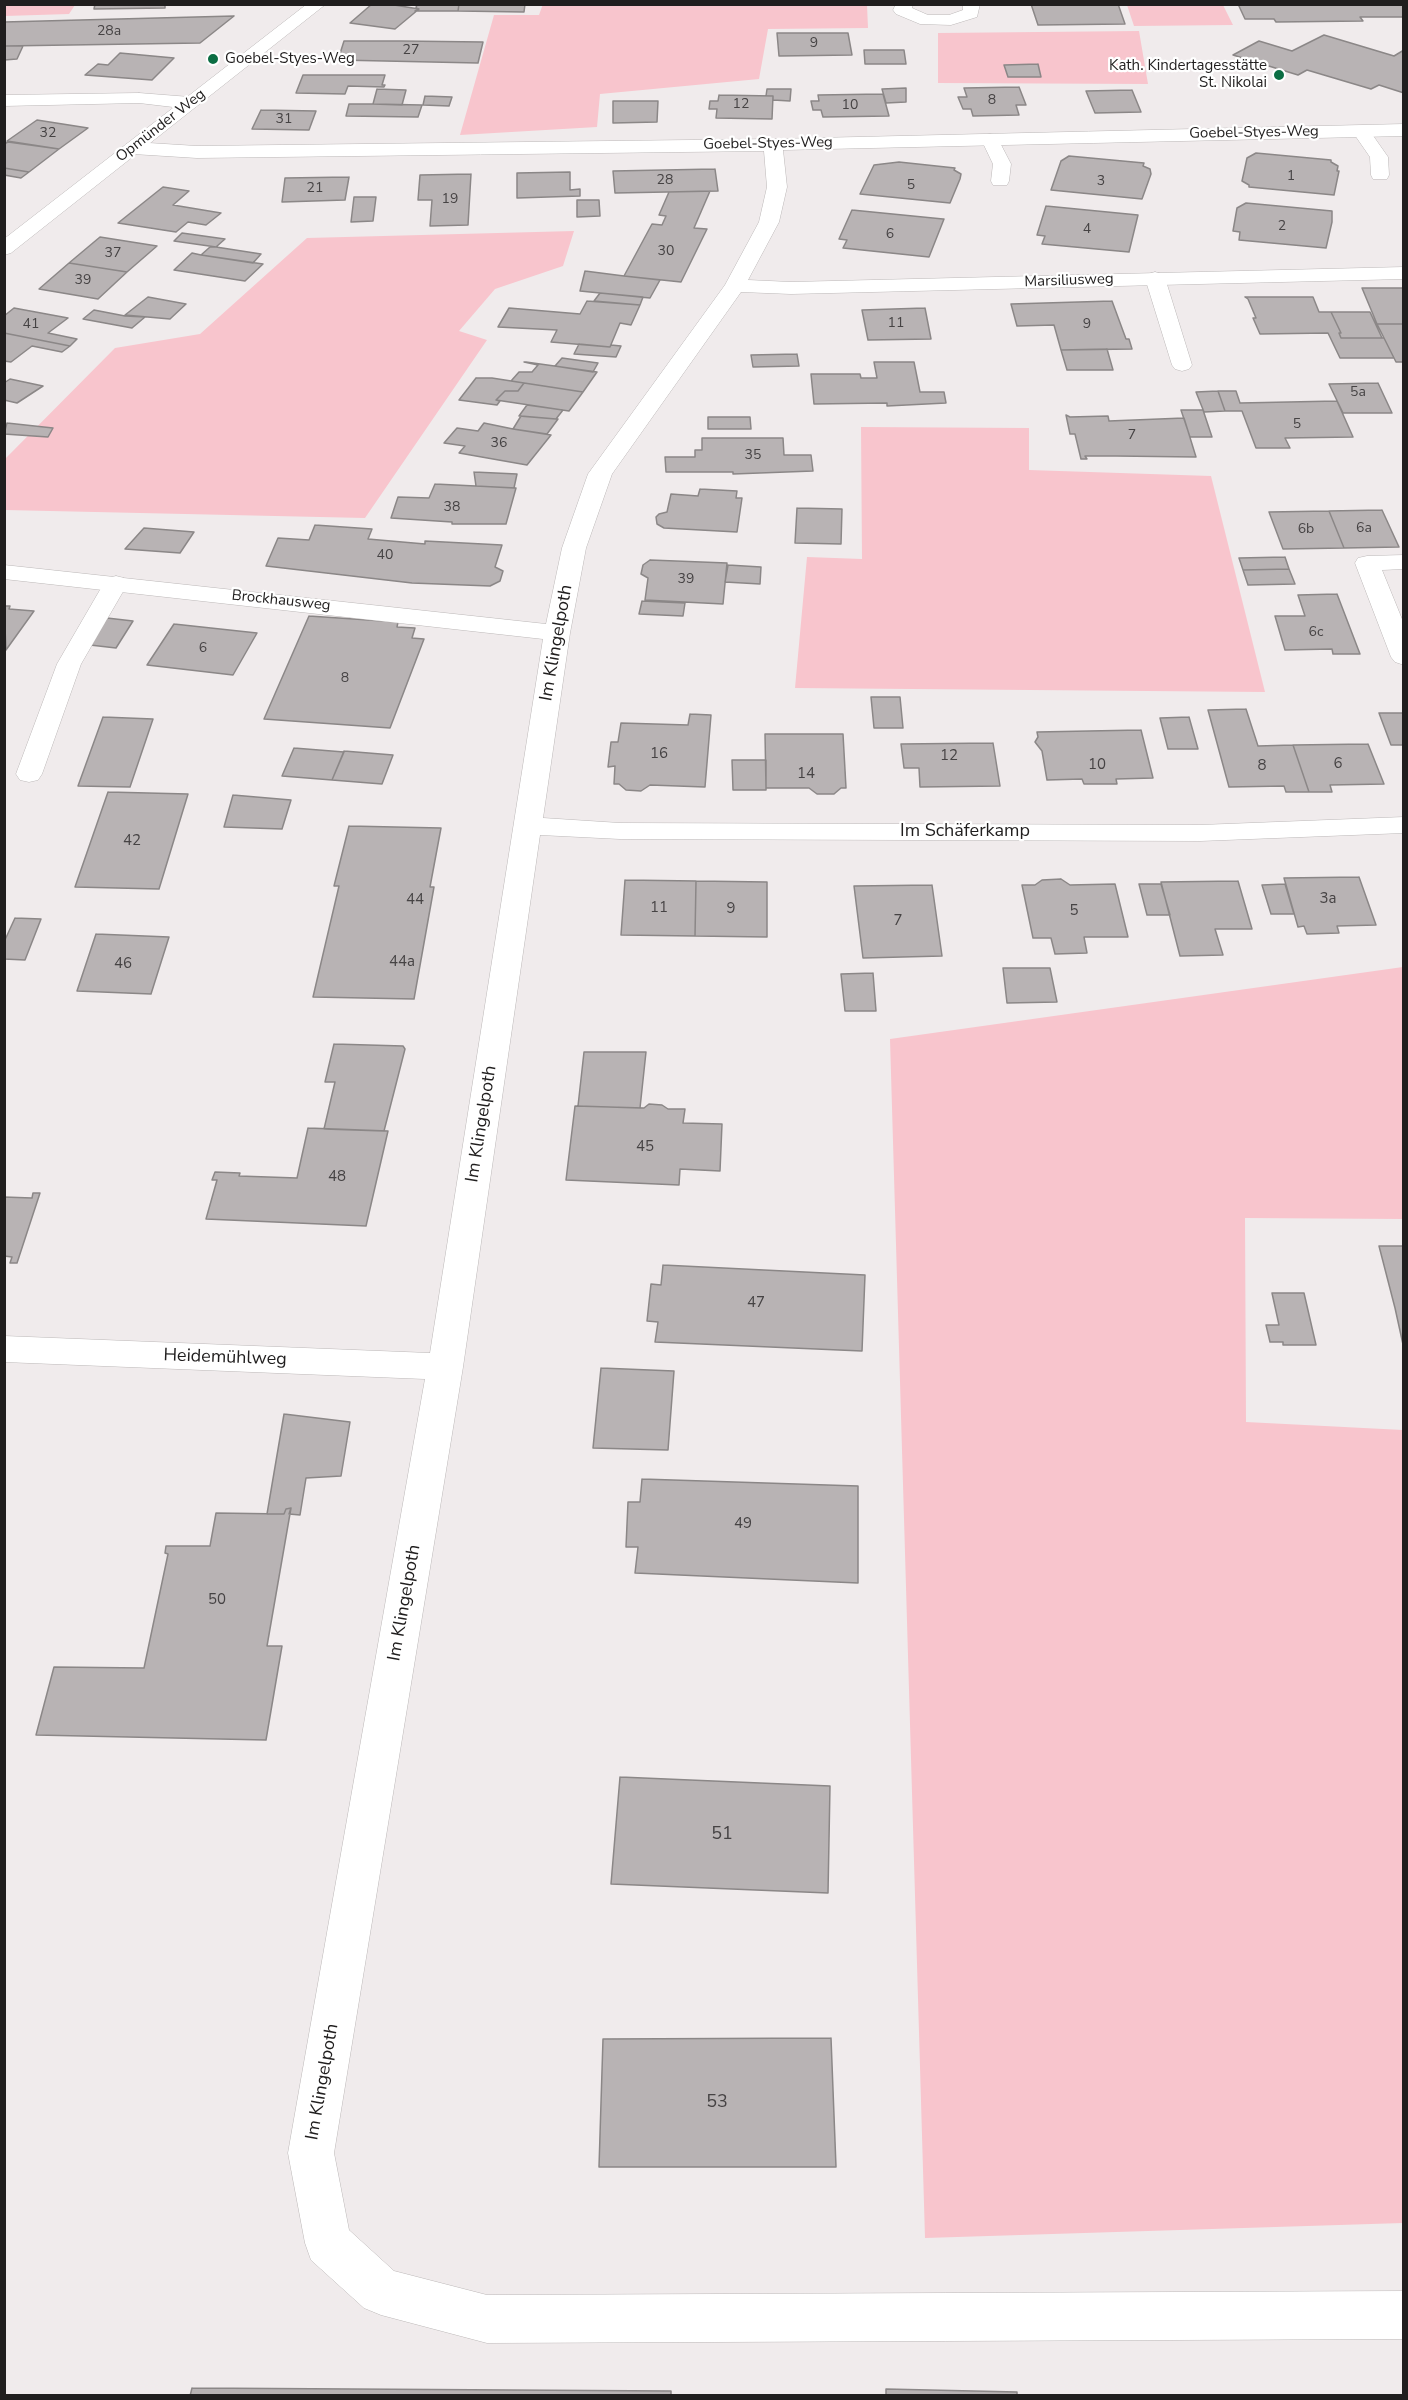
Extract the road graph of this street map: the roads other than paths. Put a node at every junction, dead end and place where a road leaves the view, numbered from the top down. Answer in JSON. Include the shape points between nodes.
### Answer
{"nodes":[{"id":1,"x":318,"y":4,"type":"edge"},
{"id":2,"x":905,"y":4,"type":"edge"},
{"id":3,"x":972,"y":4,"type":"edge"},
{"id":4,"x":4,"y":101,"type":"edge"},
{"id":5,"x":190,"y":104,"type":"junction"},
{"id":6,"x":1404,"y":130,"type":"edge"},
{"id":7,"x":1361,"y":131,"type":"junction"},
{"id":8,"x":990,"y":139,"type":"junction"},
{"id":9,"x":773,"y":145,"type":"junction"},
{"id":10,"x":133,"y":148,"type":"junction"},
{"id":11,"x":1380,"y":174,"type":"dead end"},
{"id":12,"x":1000,"y":181,"type":"dead end"},
{"id":13,"x":4,"y":249,"type":"edge"},
{"id":14,"x":1404,"y":273,"type":"edge"},
{"id":15,"x":1155,"y":278,"type":"junction"},
{"id":16,"x":735,"y":286,"type":"junction"},
{"id":17,"x":1182,"y":365,"type":"dead end"},
{"id":18,"x":1404,"y":562,"type":"edge"},
{"id":19,"x":4,"y":572,"type":"edge"},
{"id":20,"x":116,"y":583,"type":"junction"},
{"id":21,"x":557,"y":633,"type":"junction"},
{"id":22,"x":1404,"y":657,"type":"edge"},
{"id":23,"x":29,"y":774,"type":"dead end"},
{"id":24,"x":1404,"y":825,"type":"edge"},
{"id":25,"x":527,"y":826,"type":"junction"},
{"id":26,"x":4,"y":1349,"type":"edge"},
{"id":27,"x":445,"y":1367,"type":"junction"},
{"id":28,"x":1404,"y":2315,"type":"edge"}],
"edges":[{"from":1,"to":5,"type":"street","name":"Opmünder Weg"},
{"from":2,"to":3,"type":"street","via":[[902,10],[926,20],[951,20],[971,14]]},
{"from":4,"to":5,"type":"street","via":[[139,98]]},
{"from":5,"to":10,"type":"street","name":"Opmünder Weg"},
{"from":6,"to":7,"type":"street","name":"Goebel-Styes-Weg"},
{"from":7,"to":8,"type":"street","name":"Goebel-Styes-Weg"},
{"from":7,"to":11,"type":"lane","via":[[1379,157]]},
{"from":8,"to":9,"type":"street","name":"Goebel-Styes-Weg"},
{"from":8,"to":12,"type":"lane","via":[[1002,164]]},
{"from":9,"to":10,"type":"street","name":"Goebel-Styes-Weg","via":[[197,152]]},
{"from":9,"to":16,"type":"street","name":"Im Klingelpoth","via":[[777,187],[769,222]]},
{"from":10,"to":13,"type":"street","name":"Opmünder Weg"},
{"from":14,"to":15,"type":"street","name":"Marsiliusweg"},
{"from":15,"to":16,"type":"street","name":"Marsiliusweg","via":[[791,288]]},
{"from":15,"to":17,"type":"lane"},
{"from":16,"to":21,"type":"street","name":"Im Klingelpoth","via":[[600,474],[574,548]]},
{"from":18,"to":22,"type":"street","via":[[1367,563]]},
{"from":19,"to":20,"type":"street","name":"Brockhausweg"},
{"from":20,"to":21,"type":"street","name":"Brockhausweg"},
{"from":20,"to":23,"type":"lane","via":[[69,664]]},
{"from":21,"to":25,"type":"street","name":"Im Klingelpoth"},
{"from":24,"to":25,"type":"street","name":"Im Schäferkamp","via":[[1200,833],[620,831]]},
{"from":25,"to":27,"type":"street","name":"Im Klingelpoth"},
{"from":26,"to":27,"type":"street","name":"Heidemühlweg"},
{"from":27,"to":28,"type":"street","name":"Im Klingelpoth","via":[[311,2153],[328,2243],[381,2291],[487,2319]]}]}
